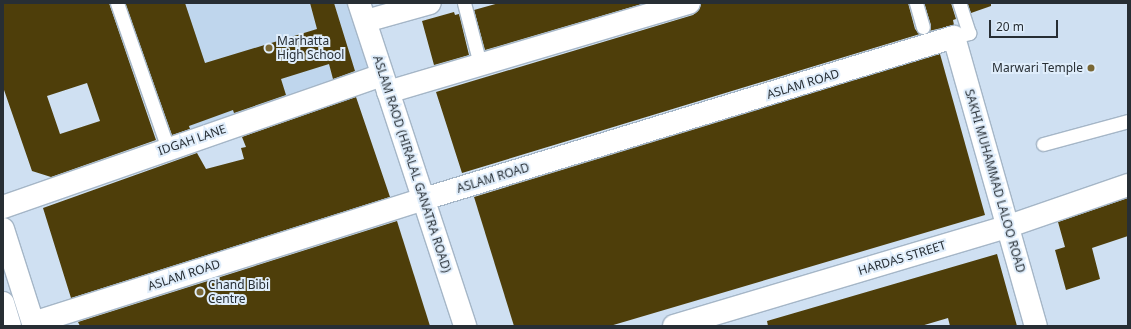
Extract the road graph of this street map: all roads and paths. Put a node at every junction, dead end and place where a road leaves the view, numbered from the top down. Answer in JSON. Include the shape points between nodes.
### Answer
{"nodes":[{"id":1,"x":117,"y":3,"type":"edge"},
{"id":2,"x":430,"y":3,"type":"edge"},
{"id":3,"x":464,"y":3,"type":"edge"},
{"id":4,"x":647,"y":3,"type":"edge"},
{"id":5,"x":688,"y":3,"type":"edge"},
{"id":6,"x":916,"y":3,"type":"edge"},
{"id":7,"x":959,"y":3,"type":"edge"},
{"id":8,"x":363,"y":12,"type":"edge"},
{"id":9,"x":923,"y":27,"type":"dead end"},
{"id":10,"x":954,"y":37,"type":"junction"},
{"id":11,"x":480,"y":59,"type":"junction"},
{"id":12,"x":385,"y":83,"type":"junction"},
{"id":13,"x":1128,"y":121,"type":"edge"},
{"id":14,"x":1043,"y":144,"type":"dead end"},
{"id":15,"x":168,"y":149,"type":"junction"},
{"id":16,"x":1128,"y":185,"type":"edge"},
{"id":17,"x":424,"y":199,"type":"junction"},
{"id":18,"x":3,"y":207,"type":"edge"},
{"id":19,"x":1009,"y":226,"type":"junction"},
{"id":20,"x":3,"y":229,"type":"edge"},
{"id":21,"x":3,"y":303,"type":"edge"},
{"id":22,"x":33,"y":324,"type":"edge"},
{"id":23,"x":10,"y":326,"type":"edge"},
{"id":24,"x":464,"y":326,"type":"edge"},
{"id":25,"x":674,"y":326,"type":"edge"},
{"id":26,"x":1036,"y":326,"type":"edge"}],
"edges":[{"from":1,"to":15,"type":"lane"},
{"from":2,"to":8,"type":"street"},
{"from":3,"to":11,"type":"lane"},
{"from":4,"to":11,"type":"street"},
{"from":5,"to":11,"type":"street"},
{"from":6,"to":9,"type":"lane"},
{"from":7,"to":10,"type":"lane","via":[[969,33]]},
{"from":8,"to":12,"type":"street","name":"ASLAM RAOD (HIRALAL GANATRA ROAD)"},
{"from":10,"to":17,"type":"street","name":"ASLAM ROAD"},
{"from":10,"to":19,"type":"street","name":"SAKHI MUHAMMAD LALOO ROAD"},
{"from":11,"to":12,"type":"street","name":"IDGAH LANE"},
{"from":12,"to":15,"type":"street","name":"IDGAH LANE"},
{"from":12,"to":17,"type":"street","name":"ASLAM RAOD (HIRALAL GANATRA ROAD)"},
{"from":13,"to":14,"type":"lane"},
{"from":15,"to":18,"type":"street","name":"IDGAH LANE"},
{"from":16,"to":19,"type":"street","name":"HARDAS STREET"},
{"from":17,"to":22,"type":"street","name":"ASLAM ROAD"},
{"from":17,"to":24,"type":"street","name":"ASLAM RAOD (HIRALAL GANATRA ROAD)"},
{"from":19,"to":25,"type":"street","name":"HARDAS STREET"},
{"from":19,"to":26,"type":"street","name":"SAKHI MUHAMMAD LALOO ROAD"},
{"from":20,"to":22,"type":"street"},
{"from":21,"to":23,"type":"street"}]}
